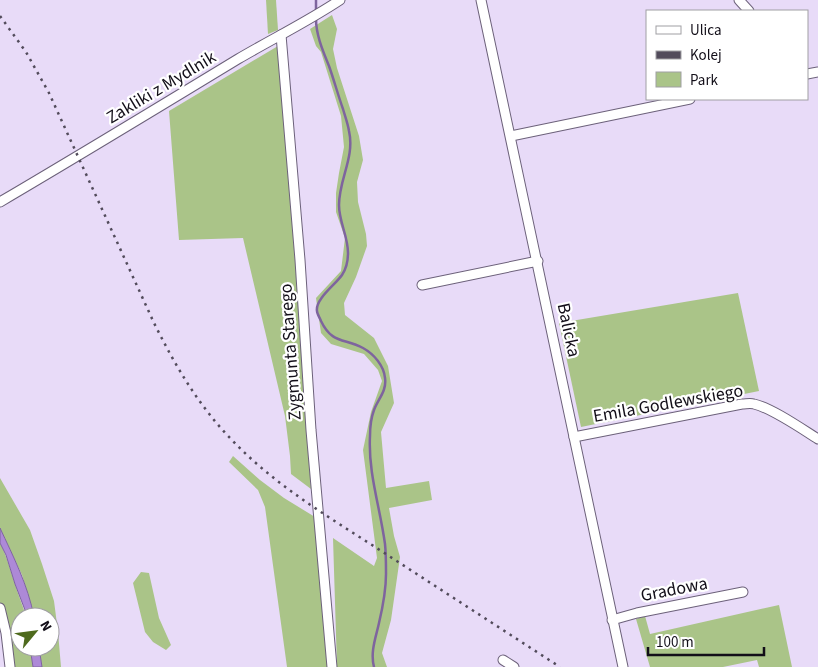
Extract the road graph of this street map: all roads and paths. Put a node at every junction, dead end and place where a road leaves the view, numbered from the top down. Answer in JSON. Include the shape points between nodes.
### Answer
{"nodes":[{"id":1,"x":340,"y":0,"type":"edge"},
{"id":2,"x":482,"y":0,"type":"edge"},
{"id":3,"x":738,"y":0,"type":"edge"},
{"id":4,"x":748,"y":10,"type":"edge"},
{"id":5,"x":281,"y":35,"type":"junction"},
{"id":6,"x":685,"y":100,"type":"edge"},
{"id":7,"x":511,"y":136,"type":"junction"},
{"id":8,"x":0,"y":202,"type":"edge"},
{"id":9,"x":538,"y":261,"type":"junction"},
{"id":10,"x":422,"y":285,"type":"dead end"},
{"id":11,"x":574,"y":437,"type":"junction"},
{"id":12,"x":818,"y":439,"type":"edge"},
{"id":13,"x":743,"y":592,"type":"dead end"},
{"id":14,"x":0,"y":608,"type":"edge"},
{"id":15,"x":612,"y":620,"type":"junction"},
{"id":16,"x":503,"y":660,"type":"dead end"},
{"id":17,"x":10,"y":667,"type":"edge"},
{"id":18,"x":332,"y":667,"type":"edge"},
{"id":19,"x":514,"y":667,"type":"edge"},
{"id":20,"x":623,"y":667,"type":"edge"}],
"edges":[{"from":1,"to":5,"type":"street","name":"Zakliki z Mydlnik"},
{"from":2,"to":7,"type":"street","name":"Balicka"},
{"from":3,"to":4,"type":"street"},
{"from":5,"to":8,"type":"street","name":"Zakliki z Mydlnik"},
{"from":5,"to":18,"type":"street","name":"Zygmunta Starego"},
{"from":6,"to":7,"type":"street"},
{"from":7,"to":9,"type":"street","name":"Balicka"},
{"from":9,"to":10,"type":"street"},
{"from":9,"to":11,"type":"street","name":"Balicka"},
{"from":11,"to":12,"type":"street","name":"Emila Godlewskiego","via":[[754,404]]},
{"from":11,"to":15,"type":"street","name":"Balicka"},
{"from":13,"to":15,"type":"street","name":"Gradowa"},
{"from":14,"to":17,"type":"street"},
{"from":15,"to":20,"type":"street","name":"Balicka"},
{"from":16,"to":19,"type":"street"}]}
